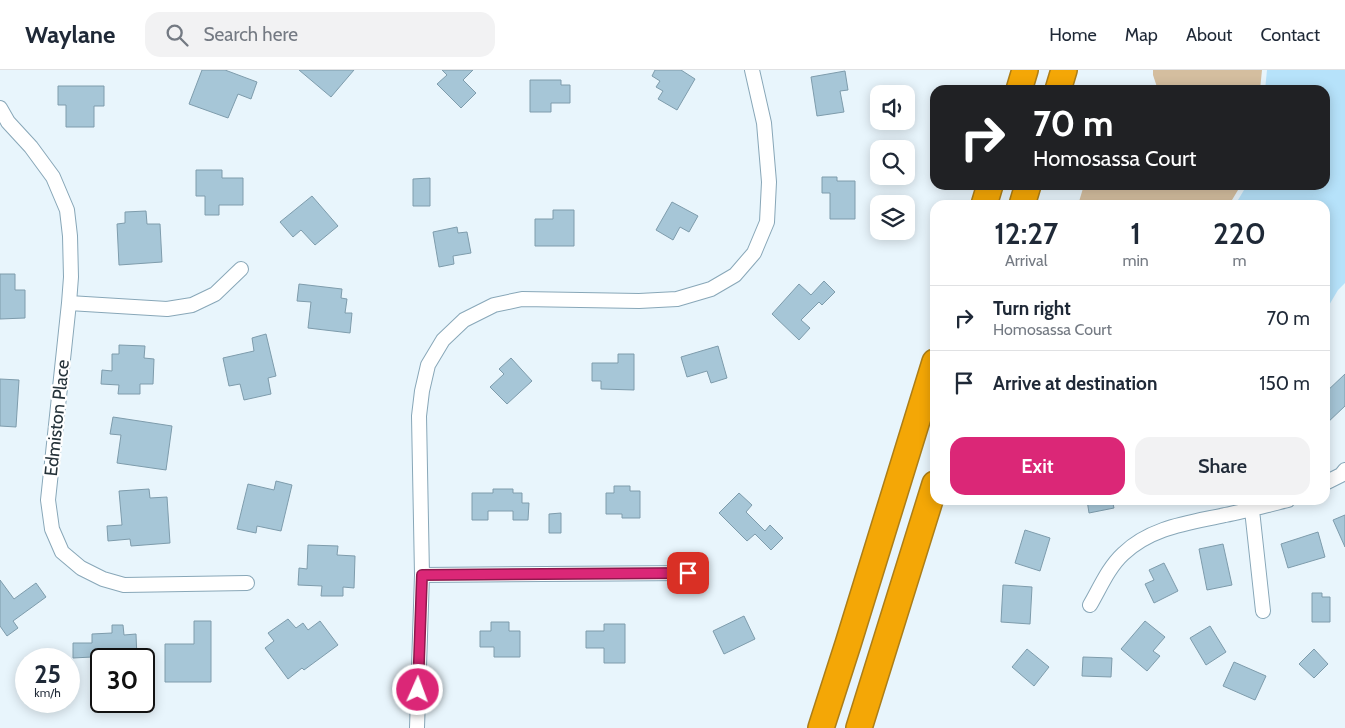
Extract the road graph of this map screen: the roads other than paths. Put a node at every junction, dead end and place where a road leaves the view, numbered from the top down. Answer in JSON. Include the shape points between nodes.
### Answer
{"nodes":[{"id":1,"x":752,"y":70,"type":"edge"},
{"id":2,"x":1026,"y":70,"type":"edge"},
{"id":3,"x":1064,"y":70,"type":"edge"},
{"id":4,"x":1021,"y":85,"type":"edge"},
{"id":5,"x":1060,"y":85,"type":"edge"},
{"id":6,"x":0,"y":108,"type":"edge"},
{"id":7,"x":240,"y":269,"type":"dead end"},
{"id":8,"x":69,"y":303,"type":"junction"},
{"id":9,"x":930,"y":378,"type":"edge"},
{"id":10,"x":1345,"y":470,"type":"edge"},
{"id":11,"x":1330,"y":481,"type":"edge"},
{"id":12,"x":930,"y":500,"type":"edge"},
{"id":13,"x":1270,"y":505,"type":"edge"},
{"id":14,"x":1252,"y":510,"type":"junction"},
{"id":15,"x":688,"y":573,"type":"dead end"},
{"id":16,"x":422,"y":575,"type":"junction"},
{"id":17,"x":247,"y":583,"type":"dead end"},
{"id":18,"x":1090,"y":605,"type":"dead end"},
{"id":19,"x":1263,"y":611,"type":"dead end"},
{"id":20,"x":417,"y":728,"type":"edge"},
{"id":21,"x":821,"y":728,"type":"edge"},
{"id":22,"x":858,"y":728,"type":"edge"}],
"edges":[{"from":1,"to":16,"type":"street","via":[[764,123],[768,163],[766,222],[754,254],[735,275],[711,289],[677,299],[522,299],[494,305],[464,320],[443,340],[428,365],[419,416]]},
{"from":2,"to":4,"type":"highway"},
{"from":3,"to":5,"type":"highway"},
{"from":6,"to":8,"type":"street","name":"Edmiston Place","via":[[53,177],[67,210],[71,277]]},
{"from":7,"to":8,"type":"street","via":[[215,294],[192,305],[168,309]]},
{"from":8,"to":17,"type":"street","name":"Edmiston Place","via":[[48,500],[52,529],[62,552],[103,579],[124,584]]},
{"from":9,"to":21,"type":"highway"},
{"from":10,"to":11,"type":"street"},
{"from":12,"to":22,"type":"highway"},
{"from":13,"to":14,"type":"street"},
{"from":14,"to":18,"type":"street","via":[[1170,527],[1143,538],[1109,570]]},
{"from":14,"to":19,"type":"street"},
{"from":15,"to":16,"type":"street"},
{"from":16,"to":20,"type":"street"}]}
